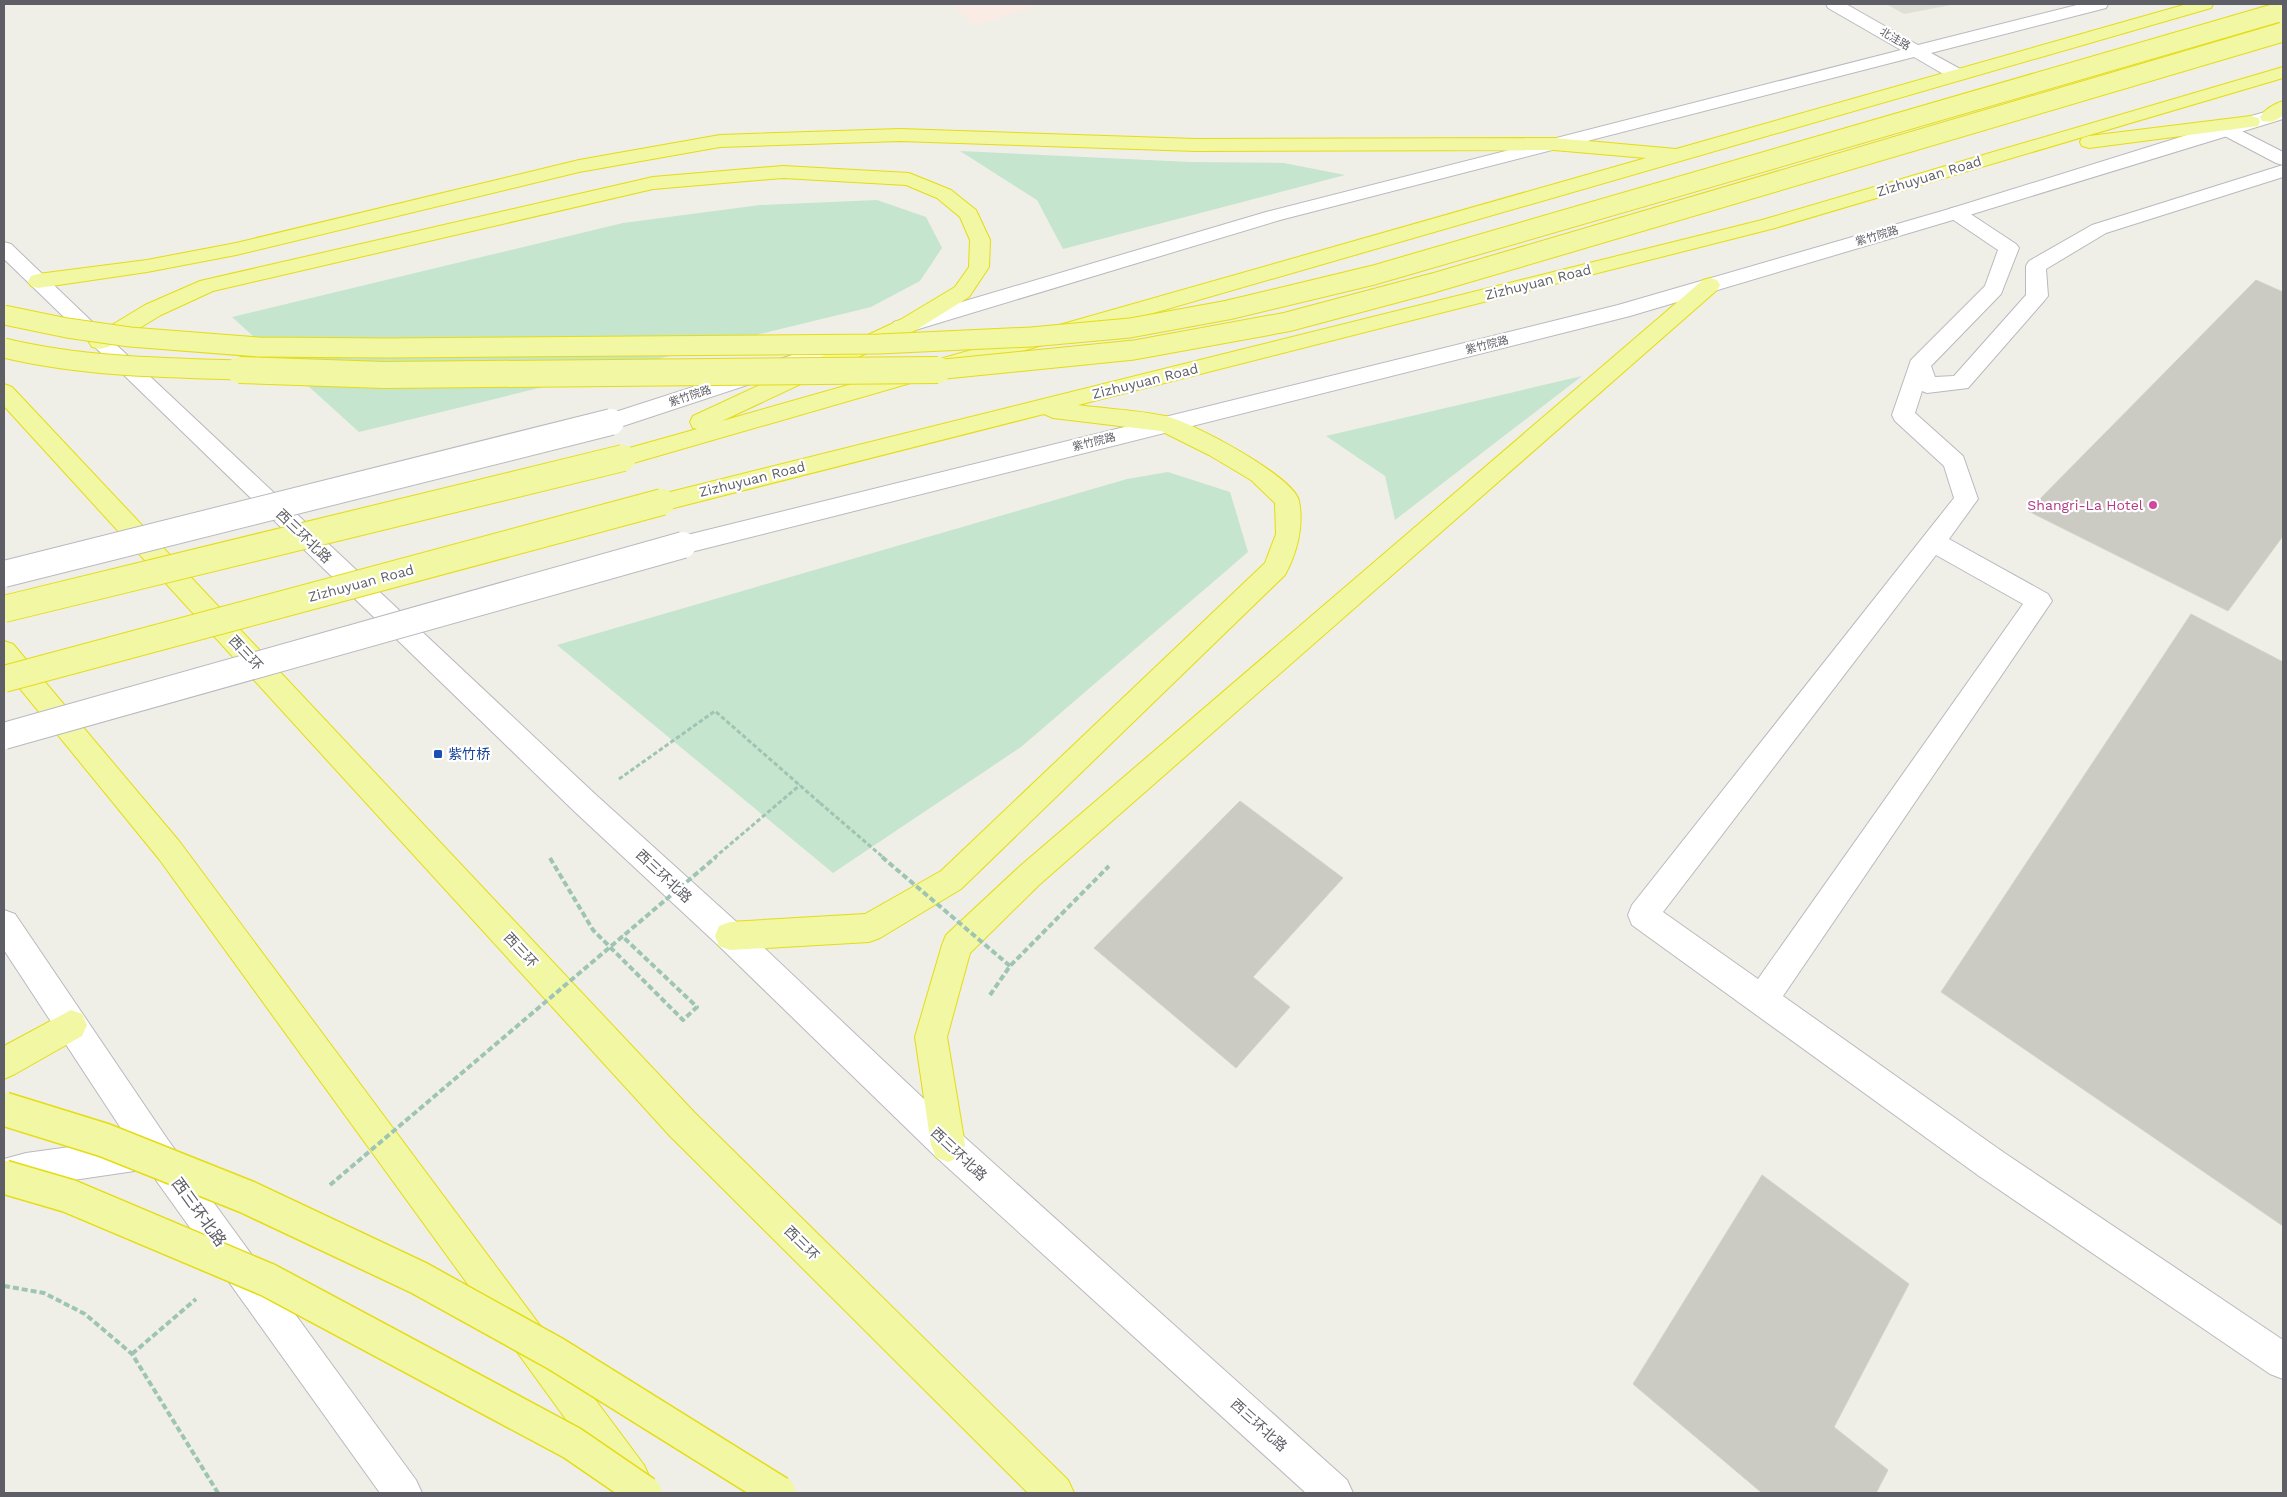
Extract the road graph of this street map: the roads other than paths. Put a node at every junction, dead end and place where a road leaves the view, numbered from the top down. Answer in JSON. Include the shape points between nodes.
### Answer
{"nodes":[{"id":1,"x":1834,"y":4,"type":"edge"},
{"id":2,"x":2100,"y":4,"type":"edge"},
{"id":3,"x":2205,"y":4,"type":"edge"},
{"id":4,"x":2281,"y":19,"type":"edge"},
{"id":5,"x":1917,"y":51,"type":"junction"},
{"id":6,"x":2283,"y":72,"type":"edge"},
{"id":7,"x":1956,"y":74,"type":"junction"},
{"id":8,"x":2272,"y":115,"type":"edge"},
{"id":9,"x":2226,"y":129,"type":"junction"},
{"id":10,"x":1554,"y":144,"type":"junction"},
{"id":11,"x":2011,"y":151,"type":"junction"},
{"id":12,"x":1676,"y":155,"type":"junction"},
{"id":13,"x":2283,"y":159,"type":"edge"},
{"id":14,"x":2283,"y":171,"type":"edge"},
{"id":15,"x":1956,"y":214,"type":"junction"},
{"id":16,"x":4,"y":248,"type":"edge"},
{"id":17,"x":2009,"y":248,"type":"junction"},
{"id":18,"x":2036,"y":266,"type":"junction"},
{"id":19,"x":38,"y":281,"type":"junction"},
{"id":20,"x":1710,"y":285,"type":"junction"},
{"id":21,"x":4,"y":315,"type":"edge"},
{"id":22,"x":908,"y":325,"type":"junction"},
{"id":23,"x":100,"y":342,"type":"junction"},
{"id":24,"x":4,"y":348,"type":"edge"},
{"id":25,"x":1919,"y":364,"type":"junction"},
{"id":26,"x":4,"y":392,"type":"edge"},
{"id":27,"x":1035,"y":408,"type":"junction"},
{"id":28,"x":1165,"y":424,"type":"junction"},
{"id":29,"x":622,"y":458,"type":"junction"},
{"id":30,"x":1932,"y":541,"type":"junction"},
{"id":31,"x":4,"y":574,"type":"edge"},
{"id":32,"x":4,"y":609,"type":"edge"},
{"id":33,"x":4,"y":651,"type":"edge"},
{"id":34,"x":4,"y":679,"type":"edge"},
{"id":35,"x":4,"y":736,"type":"edge"},
{"id":36,"x":4,"y":924,"type":"edge"},
{"id":37,"x":730,"y":936,"type":"junction"},
{"id":38,"x":1762,"y":1000,"type":"junction"},
{"id":39,"x":71,"y":1025,"type":"junction"},
{"id":40,"x":4,"y":1063,"type":"edge"},
{"id":41,"x":4,"y":1109,"type":"edge"},
{"id":42,"x":948,"y":1145,"type":"junction"},
{"id":43,"x":156,"y":1152,"type":"junction"},
{"id":44,"x":4,"y":1177,"type":"edge"},
{"id":45,"x":2283,"y":1361,"type":"edge"},
{"id":46,"x":404,"y":1493,"type":"edge"},
{"id":47,"x":644,"y":1493,"type":"edge"},
{"id":48,"x":779,"y":1493,"type":"edge"},
{"id":49,"x":1055,"y":1493,"type":"edge"},
{"id":50,"x":1334,"y":1493,"type":"edge"}],
"edges":[{"from":1,"to":5,"type":"street","name":"北洼路"},
{"from":2,"to":5,"type":"street","name":"紫竹院路"},
{"from":3,"to":7,"type":"highway"},
{"from":4,"to":21,"type":"highway","bridge":true,"via":[[1410,266],[1273,300],[1129,328],[1002,339],[845,345],[261,348],[144,339],[39,324]]},
{"from":4,"to":24,"type":"highway","bridge":true,"via":[[1433,283],[1287,322],[1134,350],[925,371],[384,375],[136,366],[28,354]]},
{"from":5,"to":7,"type":"street","name":"北洼路"},
{"from":5,"to":10,"type":"street","name":"紫竹院路"},
{"from":6,"to":11,"type":"highway","name":"Zizhuyuan Road"},
{"from":7,"to":12,"type":"highway"},
{"from":8,"to":9,"type":"street","name":"紫竹院路"},
{"from":8,"to":11,"type":"highway"},
{"from":9,"to":13,"type":"street"},
{"from":9,"to":15,"type":"street","name":"紫竹院路"},
{"from":10,"to":12,"type":"highway"},
{"from":10,"to":19,"type":"highway","via":[[1196,145],[900,135],[720,141],[579,166],[236,249],[147,266]]},
{"from":10,"to":22,"type":"street","name":"紫竹院路","via":[[1273,216]]},
{"from":11,"to":27,"type":"highway","name":"Zizhuyuan Road","via":[[1768,224]]},
{"from":12,"to":29,"type":"highway"},
{"from":14,"to":18,"type":"street","via":[[2099,229]]},
{"from":15,"to":17,"type":"street"},
{"from":15,"to":20,"type":"street","name":"紫竹院路"},
{"from":16,"to":19,"type":"street","name":"西三环北路"},
{"from":17,"to":18,"type":"street"},
{"from":17,"to":25,"type":"street","via":[[1994,289]]},
{"from":18,"to":25,"type":"street","via":[[2037,296],[1960,383],[1927,385]]},
{"from":19,"to":23,"type":"street","name":"西三环北路"},
{"from":20,"to":28,"type":"street","name":"紫竹院路","via":[[1622,311]]},
{"from":20,"to":42,"type":"highway","via":[[1029,876],[957,946],[931,1037]]},
{"from":22,"to":23,"type":"highway","via":[[962,292],[979,267],[980,240],[969,214],[944,194],[909,179],[783,172],[653,183],[207,286],[154,310]]},
{"from":22,"to":29,"type":"highway"},
{"from":22,"to":31,"type":"street","name":"紫竹院路","bridge":true,"via":[[611,422]]},
{"from":23,"to":37,"type":"street","name":"西三环北路","via":[[585,803]]},
{"from":25,"to":30,"type":"street","via":[[1904,415],[1955,462],[1966,499]]},
{"from":26,"to":49,"type":"highway","name":"西三环","via":[[682,1124]]},
{"from":27,"to":28,"type":"highway"},
{"from":27,"to":34,"type":"highway","name":"Zizhuyuan Road","bridge":true,"via":[[662,502]]},
{"from":28,"to":35,"type":"street","name":"紫竹院路","bridge":true,"via":[[683,545]]},
{"from":28,"to":37,"type":"highway","via":[[1217,448],[1259,474],[1287,500],[1288,534],[1276,568],[951,880],[869,928]]},
{"from":29,"to":32,"type":"highway","bridge":true},
{"from":30,"to":38,"type":"street","via":[[2039,600]]},
{"from":30,"to":38,"type":"street","via":[[1643,915]]},
{"from":33,"to":47,"type":"highway","via":[[169,850]]},
{"from":36,"to":39,"type":"street","name":"西三环北路"},
{"from":37,"to":42,"type":"street","name":"西三环北路"},
{"from":38,"to":45,"type":"street","via":[[1991,1164]]},
{"from":39,"to":40,"type":"highway"},
{"from":39,"to":43,"type":"street","name":"西三环北路"},
{"from":41,"to":48,"type":"highway","bridge":true,"via":[[104,1140],[247,1197],[419,1278],[556,1354]]},
{"from":42,"to":50,"type":"street","name":"西三环北路"},
{"from":43,"to":44,"type":"street","via":[[26,1170]]},
{"from":43,"to":46,"type":"street","name":"西三环北路"},
{"from":44,"to":47,"type":"highway","bridge":true,"via":[[70,1196],[268,1280],[572,1443]]}]}
